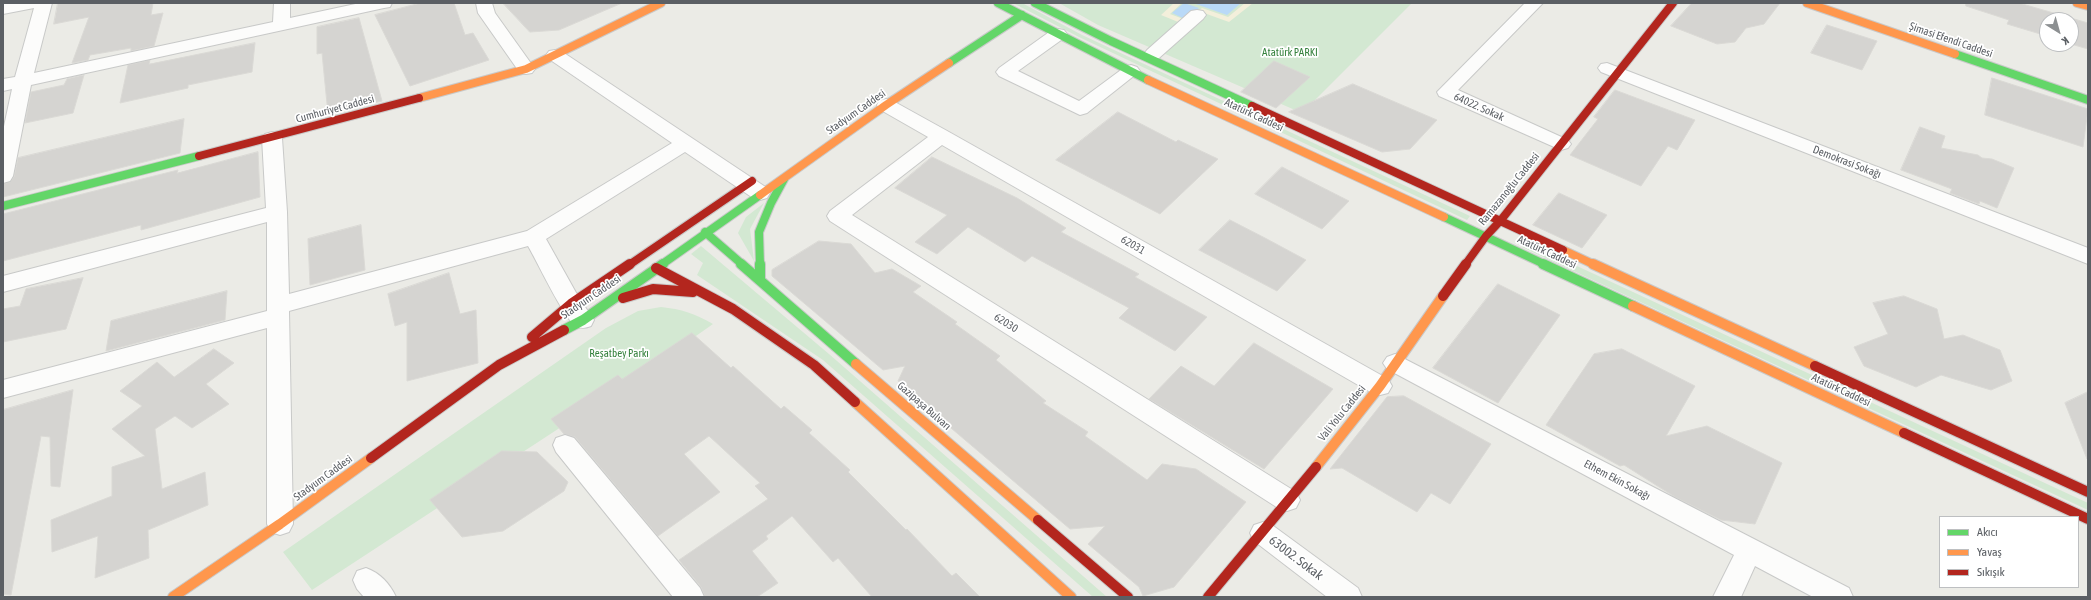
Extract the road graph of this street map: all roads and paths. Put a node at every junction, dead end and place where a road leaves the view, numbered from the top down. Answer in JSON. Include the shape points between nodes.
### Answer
{"nodes":[{"id":1,"x":36,"y":3,"type":"edge"},
{"id":2,"x":44,"y":3,"type":"edge"},
{"id":3,"x":282,"y":3,"type":"edge"},
{"id":4,"x":384,"y":3,"type":"edge"},
{"id":5,"x":484,"y":3,"type":"edge"},
{"id":6,"x":661,"y":3,"type":"edge"},
{"id":7,"x":998,"y":3,"type":"edge"},
{"id":8,"x":1035,"y":3,"type":"edge"},
{"id":9,"x":1535,"y":3,"type":"edge"},
{"id":10,"x":1673,"y":3,"type":"edge"},
{"id":11,"x":1807,"y":3,"type":"edge"},
{"id":12,"x":2077,"y":3,"type":"edge"},
{"id":13,"x":2088,"y":6,"type":"edge"},
{"id":14,"x":1009,"y":8,"type":"junction"},
{"id":15,"x":3,"y":9,"type":"edge"},
{"id":16,"x":1022,"y":15,"type":"junction"},
{"id":17,"x":1197,"y":15,"type":"dead end"},
{"id":18,"x":996,"y":17,"type":"dead end"},
{"id":19,"x":281,"y":26,"type":"junction"},
{"id":20,"x":1058,"y":34,"type":"junction"},
{"id":21,"x":1153,"y":54,"type":"dead end"},
{"id":22,"x":555,"y":55,"type":"junction"},
{"id":23,"x":526,"y":69,"type":"junction"},
{"id":24,"x":1610,"y":69,"type":"junction"},
{"id":25,"x":1131,"y":72,"type":"junction"},
{"id":26,"x":23,"y":81,"type":"junction"},
{"id":27,"x":3,"y":85,"type":"edge"},
{"id":28,"x":2088,"y":100,"type":"edge"},
{"id":29,"x":886,"y":106,"type":"junction"},
{"id":30,"x":942,"y":136,"type":"junction"},
{"id":31,"x":272,"y":138,"type":"junction"},
{"id":32,"x":1553,"y":140,"type":"junction"},
{"id":33,"x":685,"y":143,"type":"junction"},
{"id":34,"x":786,"y":175,"type":"junction"},
{"id":35,"x":3,"y":176,"type":"edge"},
{"id":36,"x":756,"y":184,"type":"junction"},
{"id":37,"x":3,"y":206,"type":"edge"},
{"id":38,"x":277,"y":212,"type":"junction"},
{"id":39,"x":1492,"y":213,"type":"junction"},
{"id":40,"x":1501,"y":220,"type":"junction"},
{"id":41,"x":705,"y":232,"type":"junction"},
{"id":42,"x":1486,"y":236,"type":"junction"},
{"id":43,"x":534,"y":238,"type":"junction"},
{"id":44,"x":2088,"y":256,"type":"edge"},
{"id":45,"x":656,"y":268,"type":"junction"},
{"id":46,"x":760,"y":280,"type":"junction"},
{"id":47,"x":3,"y":284,"type":"edge"},
{"id":48,"x":706,"y":294,"type":"junction"},
{"id":49,"x":570,"y":304,"type":"junction"},
{"id":50,"x":278,"y":311,"type":"junction"},
{"id":51,"x":583,"y":320,"type":"junction"},
{"id":52,"x":1395,"y":363,"type":"junction"},
{"id":53,"x":499,"y":365,"type":"junction"},
{"id":54,"x":1380,"y":386,"type":"junction"},
{"id":55,"x":3,"y":389,"type":"edge"},
{"id":56,"x":565,"y":445,"type":"dead end"},
{"id":57,"x":2088,"y":492,"type":"edge"},
{"id":58,"x":1287,"y":500,"type":"junction"},
{"id":59,"x":2088,"y":519,"type":"edge"},
{"id":60,"x":280,"y":524,"type":"junction"},
{"id":61,"x":1263,"y":533,"type":"junction"},
{"id":62,"x":1750,"y":550,"type":"junction"},
{"id":63,"x":173,"y":597,"type":"edge"},
{"id":64,"x":690,"y":597,"type":"edge"},
{"id":65,"x":1071,"y":597,"type":"edge"},
{"id":66,"x":1128,"y":597,"type":"edge"},
{"id":67,"x":1208,"y":597,"type":"edge"},
{"id":68,"x":1348,"y":597,"type":"edge"},
{"id":69,"x":1727,"y":597,"type":"edge"},
{"id":70,"x":1839,"y":597,"type":"edge"}],
"edges":[{"from":1,"to":15,"type":"street"},
{"from":2,"to":26,"type":"street"},
{"from":3,"to":19,"type":"street"},
{"from":4,"to":19,"type":"street"},
{"from":5,"to":23,"type":"street","via":[[487,13]]},
{"from":6,"to":22,"type":"main road","name":"Cumhuriyet Caddesi"},
{"from":7,"to":14,"type":"main road","name":"Atatürk Caddesi"},
{"from":8,"to":39,"type":"main road","name":"Atatürk Caddesi","via":[[1082,28]]},
{"from":9,"to":32,"type":"street","name":"64022. Sokak","via":[[1446,92]]},
{"from":10,"to":24,"type":"main road","name":"Ramazanoğlu Caddesi"},
{"from":11,"to":28,"type":"main road","name":"Şimasi Efendi Caddesi"},
{"from":12,"to":13,"type":"main road"},
{"from":14,"to":16,"type":"main road","name":"Atatürk Caddesi"},
{"from":14,"to":18,"type":"main road"},
{"from":16,"to":20,"type":"main road","name":"Atatürk Caddesi"},
{"from":16,"to":29,"type":"main road","name":"Stadyum Caddesi"},
{"from":17,"to":21,"type":"street"},
{"from":19,"to":26,"type":"street"},
{"from":20,"to":25,"type":"main road","name":"Atatürk Caddesi"},
{"from":20,"to":25,"type":"street","via":[[1005,72],[1080,109]]},
{"from":22,"to":23,"type":"main road","name":"Cumhuriyet Caddesi"},
{"from":22,"to":33,"type":"street"},
{"from":23,"to":31,"type":"main road","name":"Cumhuriyet Caddesi"},
{"from":24,"to":32,"type":"main road","name":"Ramazanoğlu Caddesi"},
{"from":24,"to":44,"type":"street","name":"Demokrasi Sokağı"},
{"from":25,"to":42,"type":"main road","name":"Atatürk Caddesi"},
{"from":26,"to":27,"type":"street"},
{"from":26,"to":35,"type":"street"},
{"from":29,"to":30,"type":"street","name":"62031"},
{"from":29,"to":34,"type":"main road","name":"Stadyum Caddesi"},
{"from":30,"to":54,"type":"street","name":"62031"},
{"from":30,"to":58,"type":"street","name":"62030","via":[[837,216]]},
{"from":31,"to":37,"type":"main road","name":"Cumhuriyet Caddesi"},
{"from":31,"to":38,"type":"street"},
{"from":32,"to":40,"type":"main road","name":"Ramazanoğlu Caddesi"},
{"from":33,"to":36,"type":"street"},
{"from":33,"to":43,"type":"street"},
{"from":34,"to":36,"type":"main road","name":"Stadyum Caddesi"},
{"from":34,"to":46,"type":"main road","via":[[759,232]]},
{"from":36,"to":41,"type":"main road","name":"Stadyum Caddesi"},
{"from":36,"to":49,"type":"main road"},
{"from":38,"to":47,"type":"street"},
{"from":38,"to":50,"type":"street"},
{"from":39,"to":40,"type":"main road","name":"Atatürk Caddesi"},
{"from":39,"to":42,"type":"main road","name":"Ramazanoğlu Caddesi"},
{"from":40,"to":42,"type":"main road","name":"Ramazanoğlu Caddesi"},
{"from":40,"to":57,"type":"main road","name":"Atatürk Caddesi"},
{"from":41,"to":45,"type":"main road","name":"Stadyum Caddesi"},
{"from":41,"to":46,"type":"main road","name":"Gazipaşa Bulvarı"},
{"from":42,"to":52,"type":"main road","name":"Vali Yolu Caddesi"},
{"from":42,"to":59,"type":"main road","name":"Atatürk Caddesi"},
{"from":43,"to":49,"type":"street"},
{"from":43,"to":50,"type":"street"},
{"from":45,"to":48,"type":"main road"},
{"from":45,"to":51,"type":"main road","name":"Stadyum Caddesi"},
{"from":46,"to":66,"type":"main road","name":"Gazipaşa Bulvarı"},
{"from":48,"to":51,"type":"main road","via":[[653,289],[629,295]]},
{"from":48,"to":65,"type":"main road","via":[[733,309],[814,365]]},
{"from":49,"to":51,"type":"street"},
{"from":49,"to":53,"type":"main road"},
{"from":50,"to":55,"type":"street"},
{"from":50,"to":60,"type":"street"},
{"from":51,"to":53,"type":"main road","name":"Stadyum Caddesi"},
{"from":52,"to":54,"type":"main road","name":"Vali Yolu Caddesi"},
{"from":52,"to":62,"type":"street","name":"Ethem Ekin Sokağı"},
{"from":53,"to":60,"type":"main road","name":"Stadyum Caddesi"},
{"from":54,"to":58,"type":"main road","name":"Vali Yolu Caddesi"},
{"from":56,"to":64,"type":"street"},
{"from":58,"to":61,"type":"main road","name":"Vali Yolu Caddesi"},
{"from":60,"to":63,"type":"main road","name":"Stadyum Caddesi"},
{"from":61,"to":67,"type":"main road","name":"Vali Yolu Caddesi"},
{"from":61,"to":68,"type":"street","name":"63002. Sokak"},
{"from":62,"to":69,"type":"street"},
{"from":62,"to":70,"type":"street","name":"Ethem Ekin Sokağı"}]}
